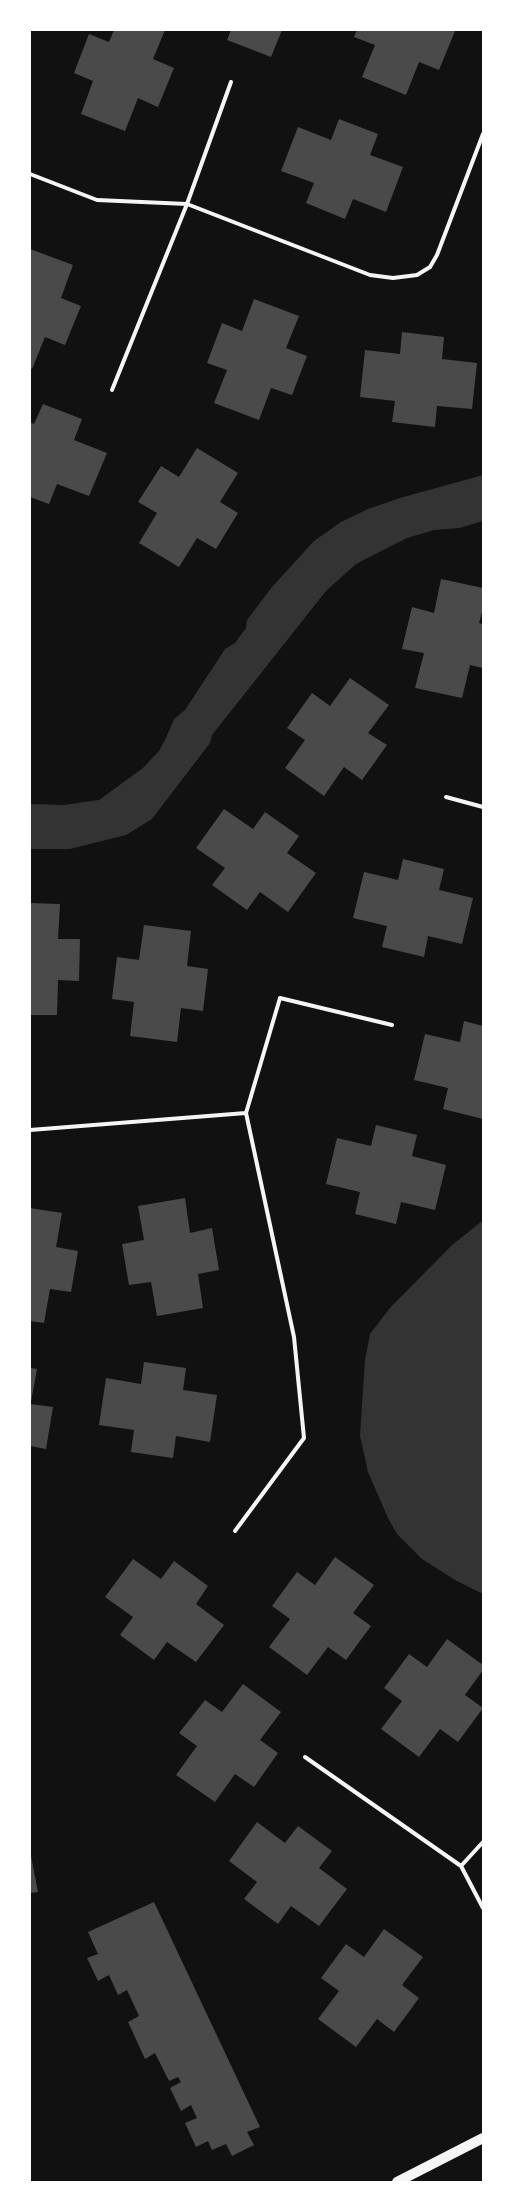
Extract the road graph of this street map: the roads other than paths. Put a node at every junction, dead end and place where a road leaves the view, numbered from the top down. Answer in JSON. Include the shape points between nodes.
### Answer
{"nodes":[{"id":1,"x":231,"y":82,"type":"dead end"},
{"id":2,"x":483,"y":134,"type":"edge"},
{"id":3,"x":30,"y":174,"type":"edge"},
{"id":4,"x":187,"y":204,"type":"junction"},
{"id":5,"x":112,"y":390,"type":"dead end"},
{"id":6,"x":446,"y":797,"type":"dead end"},
{"id":7,"x":483,"y":807,"type":"edge"},
{"id":8,"x":392,"y":1025,"type":"dead end"},
{"id":9,"x":246,"y":1113,"type":"junction"},
{"id":10,"x":30,"y":1130,"type":"edge"},
{"id":11,"x":235,"y":1531,"type":"dead end"},
{"id":12,"x":305,"y":1757,"type":"dead end"},
{"id":13,"x":483,"y":1842,"type":"edge"},
{"id":14,"x":461,"y":1866,"type":"junction"},
{"id":15,"x":483,"y":1908,"type":"edge"},
{"id":16,"x":483,"y":2138,"type":"edge"},
{"id":17,"x":397,"y":2182,"type":"edge"}],
"edges":[{"from":1,"to":4,"type":"lane"},
{"from":2,"to":4,"type":"lane","via":[[437,255],[430,267],[417,275],[393,278],[370,275]]},
{"from":3,"to":4,"type":"lane","via":[[97,200]]},
{"from":4,"to":5,"type":"lane"},
{"from":6,"to":7,"type":"lane"},
{"from":8,"to":9,"type":"lane","via":[[280,998]]},
{"from":9,"to":10,"type":"lane"},
{"from":9,"to":11,"type":"lane","via":[[294,1336],[304,1438]]},
{"from":12,"to":14,"type":"lane"},
{"from":13,"to":14,"type":"lane"},
{"from":14,"to":15,"type":"lane"},
{"from":16,"to":17,"type":"main road"}]}
